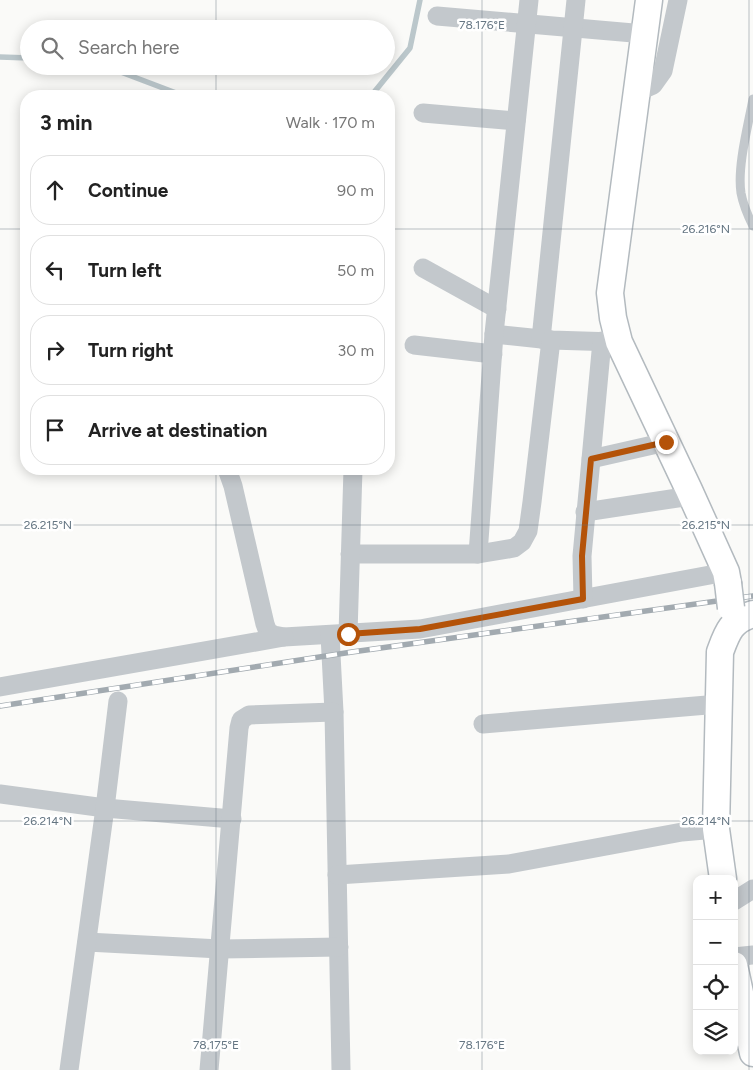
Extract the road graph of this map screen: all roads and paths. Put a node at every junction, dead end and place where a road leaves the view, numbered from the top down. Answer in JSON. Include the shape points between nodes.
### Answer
{"nodes":[{"id":1,"x":529,"y":0,"type":"edge"},
{"id":2,"x":576,"y":0,"type":"edge"},
{"id":3,"x":649,"y":0,"type":"edge"},
{"id":4,"x":678,"y":0,"type":"edge"},
{"id":5,"x":437,"y":16,"type":"dead end"},
{"id":6,"x":527,"y":24,"type":"junction"},
{"id":7,"x":572,"y":27,"type":"junction"},
{"id":8,"x":645,"y":34,"type":"junction"},
{"id":9,"x":637,"y":92,"type":"junction"},
{"id":10,"x":753,"y":99,"type":"edge"},
{"id":11,"x":423,"y":113,"type":"dead end"},
{"id":12,"x":516,"y":121,"type":"junction"},
{"id":13,"x":753,"y":226,"type":"edge"},
{"id":14,"x":423,"y":268,"type":"dead end"},
{"id":15,"x":497,"y":309,"type":"junction"},
{"id":16,"x":494,"y":334,"type":"junction"},
{"id":17,"x":546,"y":340,"type":"junction"},
{"id":18,"x":610,"y":342,"type":"junction"},
{"id":19,"x":414,"y":345,"type":"dead end"},
{"id":20,"x":493,"y":354,"type":"junction"},
{"id":21,"x":666,"y":442,"type":"junction"},
{"id":22,"x":591,"y":459,"type":"junction"},
{"id":23,"x":229,"y":475,"type":"edge"},
{"id":24,"x":353,"y":475,"type":"edge"},
{"id":25,"x":692,"y":496,"type":"junction"},
{"id":26,"x":585,"y":512,"type":"junction"},
{"id":27,"x":350,"y":554,"type":"junction"},
{"id":28,"x":478,"y":554,"type":"junction"},
{"id":29,"x":583,"y":599,"type":"junction"},
{"id":30,"x":734,"y":600,"type":"edge"},
{"id":31,"x":339,"y":635,"type":"junction"},
{"id":32,"x":284,"y":637,"type":"junction"},
{"id":33,"x":0,"y":687,"type":"edge"},
{"id":34,"x":118,"y":701,"type":"dead end"},
{"id":35,"x":719,"y":704,"type":"junction"},
{"id":36,"x":334,"y":712,"type":"junction"},
{"id":37,"x":483,"y":724,"type":"dead end"},
{"id":38,"x":0,"y":794,"type":"edge"},
{"id":39,"x":105,"y":808,"type":"junction"},
{"id":40,"x":232,"y":819,"type":"junction"},
{"id":41,"x":716,"y":829,"type":"junction"},
{"id":42,"x":337,"y":875,"type":"junction"},
{"id":43,"x":722,"y":875,"type":"edge"},
{"id":44,"x":753,"y":889,"type":"edge"},
{"id":45,"x":738,"y":898,"type":"edge"},
{"id":46,"x":87,"y":942,"type":"junction"},
{"id":47,"x":339,"y":947,"type":"junction"},
{"id":48,"x":220,"y":948,"type":"junction"},
{"id":49,"x":753,"y":955,"type":"edge"},
{"id":50,"x":738,"y":957,"type":"edge"},
{"id":51,"x":738,"y":984,"type":"edge"},
{"id":52,"x":753,"y":1053,"type":"edge"},
{"id":53,"x":69,"y":1070,"type":"edge"},
{"id":54,"x":209,"y":1070,"type":"edge"},
{"id":55,"x":341,"y":1070,"type":"edge"}],
"edges":[{"from":1,"to":6,"type":"street"},
{"from":2,"to":7,"type":"street"},
{"from":3,"to":8,"type":"street"},
{"from":4,"to":9,"type":"street","via":[[663,71],[653,85]]},
{"from":5,"to":6,"type":"street"},
{"from":6,"to":7,"type":"street"},
{"from":6,"to":12,"type":"street"},
{"from":7,"to":8,"type":"street"},
{"from":7,"to":17,"type":"street"},
{"from":8,"to":9,"type":"street"},
{"from":9,"to":18,"type":"street","via":[[610,293],[613,318]]},
{"from":10,"to":13,"type":"lane","via":[[741,192]]},
{"from":11,"to":12,"type":"street"},
{"from":12,"to":15,"type":"street"},
{"from":14,"to":15,"type":"street"},
{"from":15,"to":16,"type":"street"},
{"from":16,"to":17,"type":"street"},
{"from":16,"to":20,"type":"street"},
{"from":17,"to":18,"type":"street"},
{"from":17,"to":28,"type":"street","via":[[528,531],[514,548]]},
{"from":18,"to":21,"type":"street"},
{"from":18,"to":22,"type":"street"},
{"from":19,"to":20,"type":"street"},
{"from":20,"to":28,"type":"street"},
{"from":21,"to":22,"type":"street"},
{"from":21,"to":25,"type":"street"},
{"from":22,"to":26,"type":"street"},
{"from":23,"to":32,"type":"street","via":[[265,624],[268,632]]},
{"from":24,"to":27,"type":"street"},
{"from":25,"to":26,"type":"street"},
{"from":25,"to":30,"type":"street"},
{"from":26,"to":29,"type":"street"},
{"from":27,"to":28,"type":"street"},
{"from":27,"to":31,"type":"street"},
{"from":29,"to":30,"type":"street"},
{"from":29,"to":31,"type":"street","via":[[420,629]]},
{"from":30,"to":35,"type":"street","via":[[720,652]]},
{"from":31,"to":32,"type":"street"},
{"from":31,"to":36,"type":"street"},
{"from":32,"to":33,"type":"street"},
{"from":34,"to":39,"type":"street"},
{"from":35,"to":37,"type":"street"},
{"from":35,"to":41,"type":"street"},
{"from":36,"to":40,"type":"street","via":[[249,715],[241,720]]},
{"from":36,"to":42,"type":"street"},
{"from":38,"to":39,"type":"street"},
{"from":39,"to":40,"type":"street"},
{"from":39,"to":46,"type":"street"},
{"from":40,"to":48,"type":"street"},
{"from":41,"to":42,"type":"street","via":[[682,832],[509,864]]},
{"from":41,"to":43,"type":"street"},
{"from":42,"to":47,"type":"street"},
{"from":44,"to":45,"type":"street"},
{"from":46,"to":48,"type":"street"},
{"from":46,"to":53,"type":"street"},
{"from":47,"to":48,"type":"street"},
{"from":47,"to":55,"type":"street"},
{"from":48,"to":54,"type":"street"},
{"from":49,"to":50,"type":"street"},
{"from":51,"to":52,"type":"street"}]}
